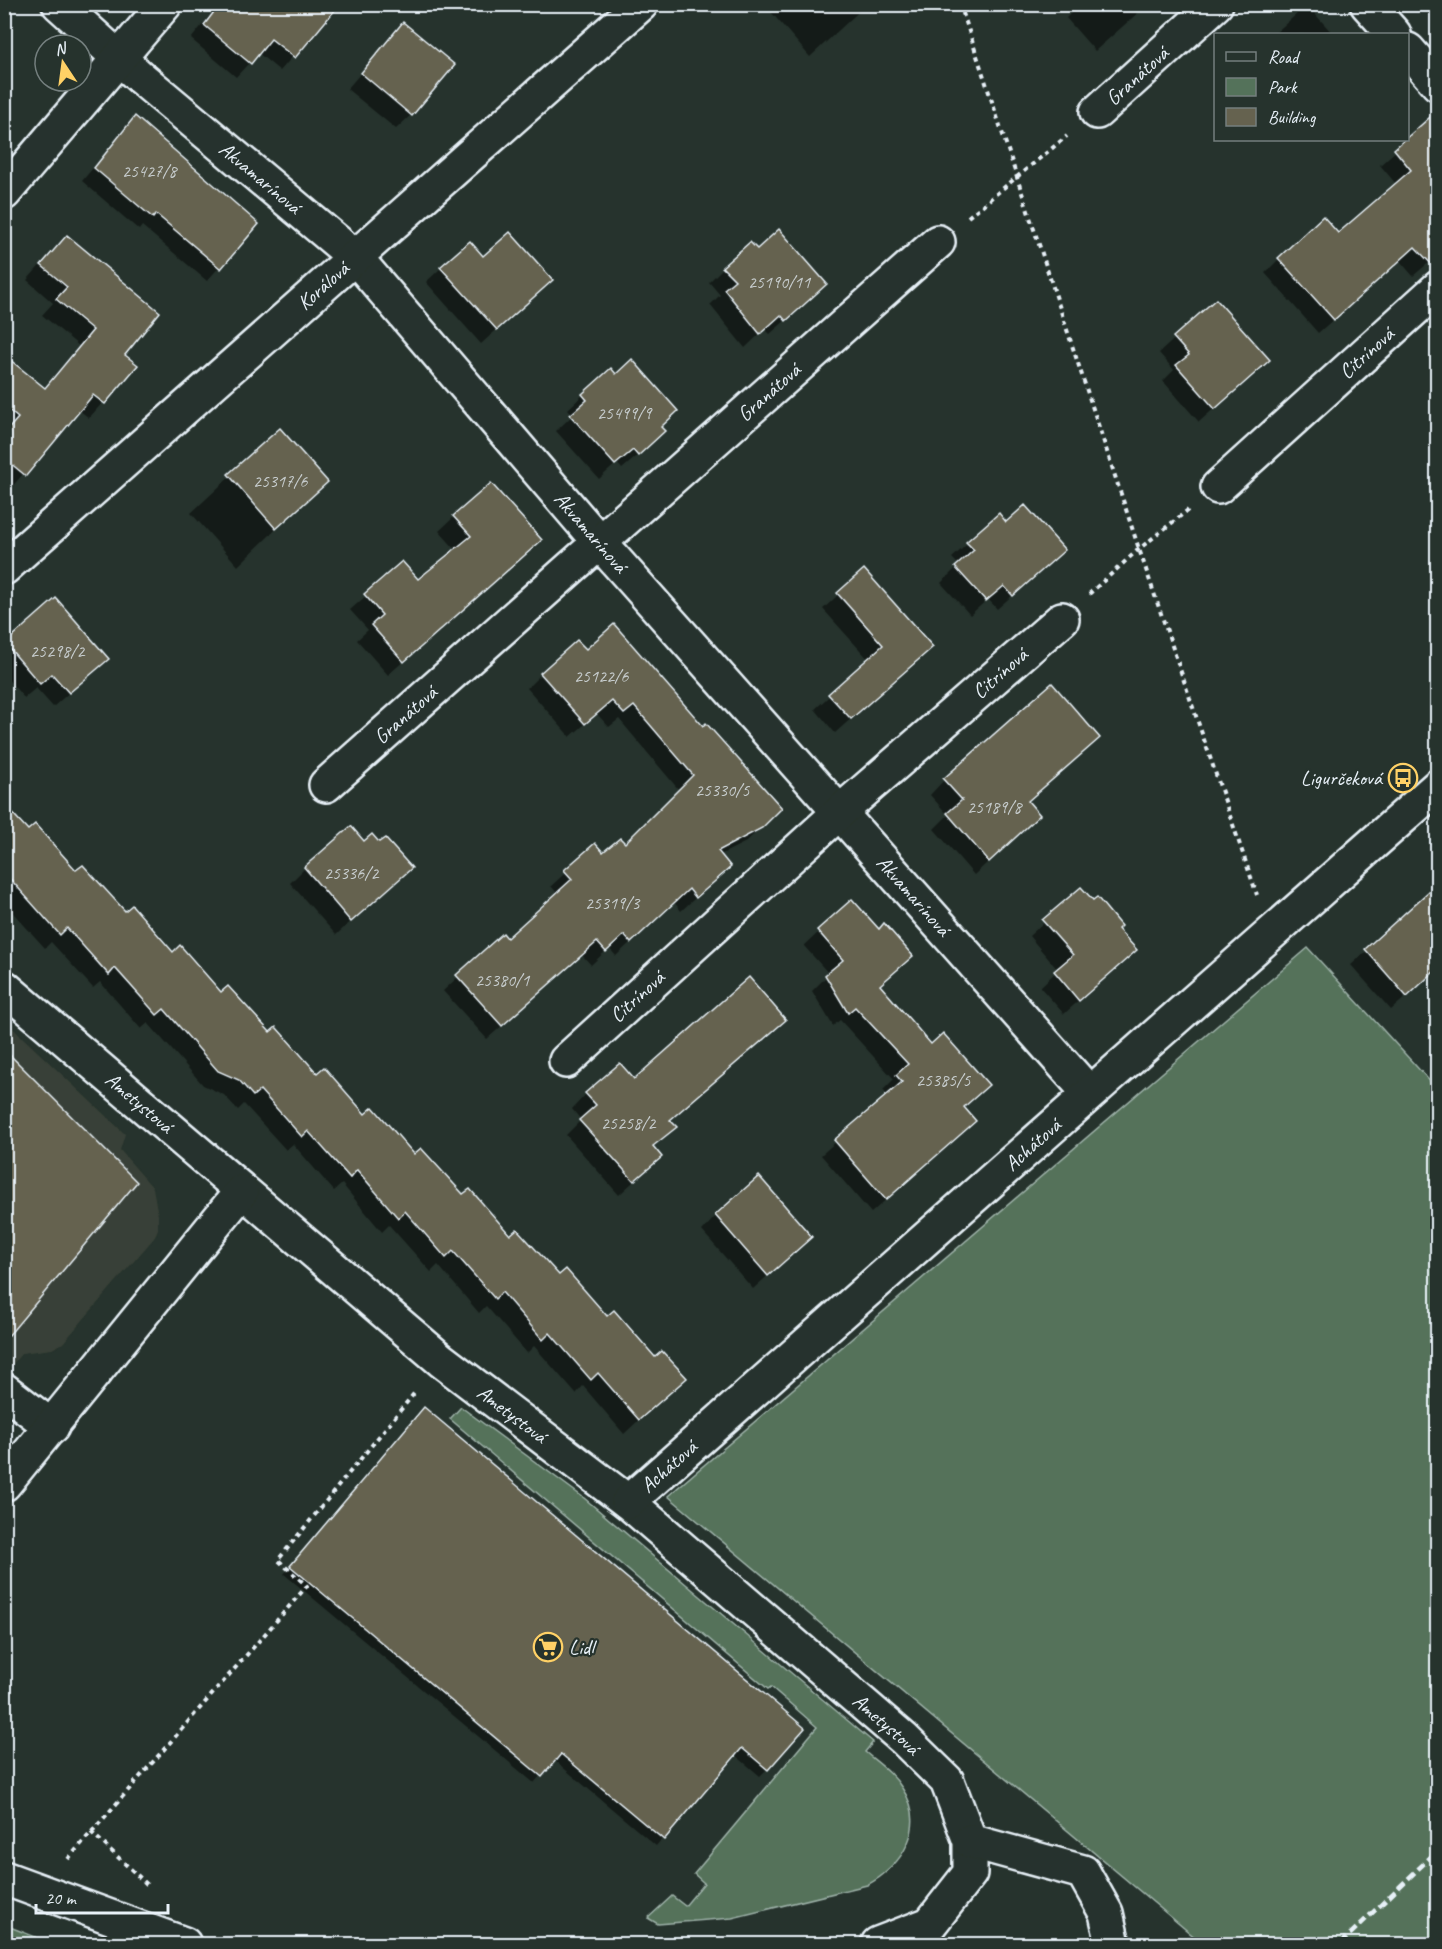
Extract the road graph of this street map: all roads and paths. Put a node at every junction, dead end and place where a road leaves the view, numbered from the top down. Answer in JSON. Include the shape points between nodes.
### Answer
{"nodes":[{"id":1,"x":59,"y":4,"type":"edge"},
{"id":2,"x":165,"y":4,"type":"edge"},
{"id":3,"x":641,"y":4,"type":"edge"},
{"id":4,"x":960,"y":4,"type":"edge"},
{"id":5,"x":1216,"y":4,"type":"edge"},
{"id":6,"x":1367,"y":4,"type":"edge"},
{"id":7,"x":1393,"y":33,"type":"edge"},
{"id":8,"x":1409,"y":52,"type":"edge"},
{"id":9,"x":121,"y":57,"type":"junction"},
{"id":10,"x":1437,"y":84,"type":"edge"},
{"id":11,"x":1097,"y":112,"type":"joint"},
{"id":12,"x":1016,"y":178,"type":"junction"},
{"id":13,"x":4,"y":193,"type":"edge"},
{"id":14,"x":938,"y":243,"type":"joint"},
{"id":15,"x":355,"y":257,"type":"junction"},
{"id":16,"x":1437,"y":288,"type":"edge"},
{"id":17,"x":1218,"y":487,"type":"joint"},
{"id":18,"x":599,"y":542,"type":"junction"},
{"id":19,"x":1139,"y":549,"type":"junction"},
{"id":20,"x":4,"y":568,"type":"edge"},
{"id":21,"x":1062,"y":619,"type":"joint"},
{"id":22,"x":326,"y":785,"type":"dead end"},
{"id":23,"x":1437,"y":786,"type":"edge"},
{"id":24,"x":841,"y":811,"type":"junction"},
{"id":25,"x":1260,"y":904,"type":"dead end"},
{"id":26,"x":4,"y":987,"type":"edge"},
{"id":27,"x":566,"y":1061,"type":"dead end"},
{"id":28,"x":1089,"y":1093,"type":"junction"},
{"id":29,"x":241,"y":1192,"type":"junction"},
{"id":30,"x":420,"y":1386,"type":"dead end"},
{"id":31,"x":4,"y":1390,"type":"edge"},
{"id":32,"x":52,"y":1427,"type":"junction"},
{"id":33,"x":4,"y":1484,"type":"edge"},
{"id":34,"x":628,"y":1502,"type":"junction"},
{"id":35,"x":91,"y":1832,"type":"junction"},
{"id":36,"x":970,"y":1857,"type":"junction"},
{"id":37,"x":64,"y":1864,"type":"dead end"},
{"id":38,"x":4,"y":1878,"type":"edge"},
{"id":39,"x":157,"y":1894,"type":"dead end"},
{"id":40,"x":184,"y":1944,"type":"edge"},
{"id":41,"x":879,"y":1944,"type":"edge"},
{"id":42,"x":1113,"y":1944,"type":"edge"}],
"edges":[{"from":1,"to":9,"type":"street","name":"Akvamarínová"},
{"from":2,"to":9,"type":"street"},
{"from":3,"to":15,"type":"street","name":"Korálová"},
{"from":4,"to":12,"type":"path"},
{"from":5,"to":11,"type":"street","name":"Granátová"},
{"from":6,"to":7,"type":"street"},
{"from":8,"to":10,"type":"street"},
{"from":9,"to":13,"type":"street"},
{"from":9,"to":15,"type":"street","name":"Akvamarínová","via":[[184,115]]},
{"from":11,"to":12,"type":"path","name":"Granátová"},
{"from":12,"to":14,"type":"path","name":"Granátová"},
{"from":12,"to":19,"type":"path"},
{"from":14,"to":18,"type":"street","name":"Granátová"},
{"from":15,"to":18,"type":"street","name":"Akvamarínová"},
{"from":15,"to":20,"type":"street","name":"Korálová"},
{"from":16,"to":17,"type":"street","name":"Citrínová"},
{"from":17,"to":19,"type":"path"},
{"from":18,"to":22,"type":"street","name":"Granátová"},
{"from":18,"to":24,"type":"street","name":"Akvamarínová"},
{"from":19,"to":21,"type":"path"},
{"from":19,"to":25,"type":"path"},
{"from":21,"to":24,"type":"street","name":"Citrínová"},
{"from":23,"to":28,"type":"street","name":"Achátová"},
{"from":24,"to":27,"type":"street","name":"Citrínová"},
{"from":24,"to":28,"type":"street","name":"Akvamarínová"},
{"from":26,"to":29,"type":"street","name":"Ametystová"},
{"from":28,"to":34,"type":"street","name":"Achátová"},
{"from":29,"to":32,"type":"street"},
{"from":29,"to":34,"type":"street","name":"Ametystová","via":[[441,1360]]},
{"from":30,"to":35,"type":"path","via":[[278,1560],[307,1586]]},
{"from":31,"to":32,"type":"street"},
{"from":32,"to":33,"type":"street"},
{"from":34,"to":36,"type":"street","name":"Ametystová","via":[[938,1772],[946,1781]]},
{"from":35,"to":37,"type":"path"},
{"from":35,"to":39,"type":"path"},
{"from":36,"to":41,"type":"street","via":[[930,1924]]},
{"from":36,"to":42,"type":"street","via":[[1083,1872],[1106,1913]]},
{"from":38,"to":40,"type":"street"}]}
